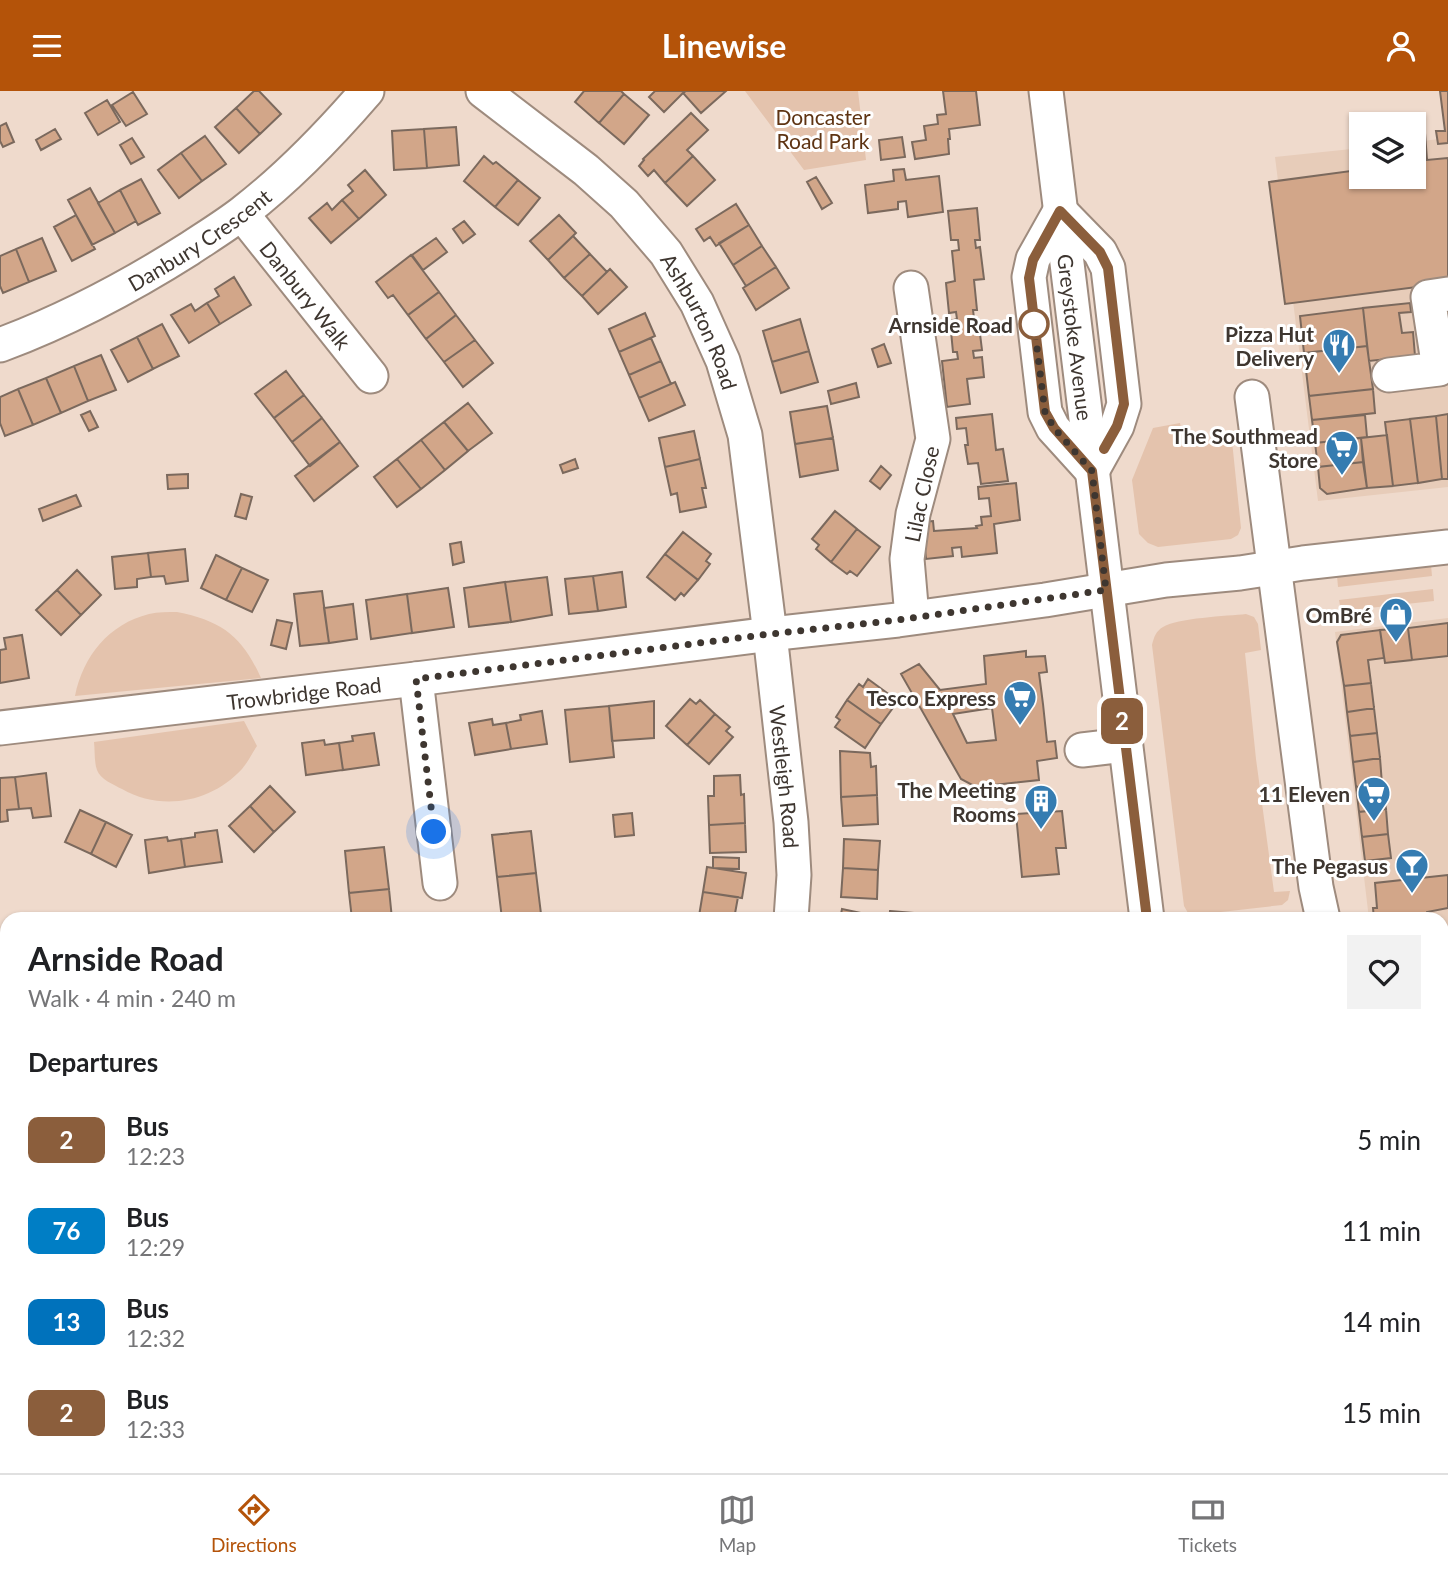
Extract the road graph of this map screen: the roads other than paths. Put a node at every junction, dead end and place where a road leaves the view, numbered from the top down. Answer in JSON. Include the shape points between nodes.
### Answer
{"nodes":[{"id":1,"x":367,"y":91,"type":"edge"},
{"id":2,"x":483,"y":91,"type":"edge"},
{"id":3,"x":1046,"y":91,"type":"edge"},
{"id":4,"x":242,"y":213,"type":"junction"},
{"id":5,"x":911,"y":288,"type":"dead end"},
{"id":6,"x":1448,"y":295,"type":"edge"},
{"id":7,"x":0,"y":345,"type":"edge"},
{"id":8,"x":1389,"y":375,"type":"dead end"},
{"id":9,"x":371,"y":376,"type":"dead end"},
{"id":10,"x":1252,"y":397,"type":"dead end"},
{"id":11,"x":1448,"y":547,"type":"edge"},
{"id":12,"x":1274,"y":568,"type":"junction"},
{"id":13,"x":1106,"y":590,"type":"junction"},
{"id":14,"x":904,"y":627,"type":"junction"},
{"id":15,"x":770,"y":634,"type":"junction"},
{"id":16,"x":416,"y":679,"type":"junction"},
{"id":17,"x":0,"y":728,"type":"edge"},
{"id":18,"x":1125,"y":745,"type":"junction"},
{"id":19,"x":1082,"y":750,"type":"dead end"},
{"id":20,"x":440,"y":883,"type":"dead end"},
{"id":21,"x":791,"y":912,"type":"edge"},
{"id":22,"x":1146,"y":912,"type":"edge"},
{"id":23,"x":1322,"y":912,"type":"edge"}],
"edges":[{"from":1,"to":4,"type":"street","name":"Danbury Crescent","via":[[305,159]]},
{"from":2,"to":15,"type":"street","name":"Ashburton Road","via":[[624,204],[666,253],[696,303],[723,361],[745,435]]},
{"from":3,"to":13,"type":"street","name":"Greystoke Avenue"},
{"from":4,"to":7,"type":"street","name":"Danbury Crescent","via":[[107,297]]},
{"from":4,"to":9,"type":"street","name":"Danbury Walk"},
{"from":5,"to":14,"type":"street","name":"Lilac Close","via":[[933,439],[913,514]]},
{"from":6,"to":8,"type":"street","via":[[1429,297],[1439,369]]},
{"from":10,"to":12,"type":"street"},
{"from":11,"to":12,"type":"street"},
{"from":12,"to":13,"type":"street"},
{"from":12,"to":23,"type":"street"},
{"from":13,"to":14,"type":"street","name":"Trowbridge Road"},
{"from":13,"to":18,"type":"street","name":"Greystoke Avenue"},
{"from":14,"to":15,"type":"street","name":"Trowbridge Road"},
{"from":15,"to":16,"type":"street","name":"Trowbridge Road"},
{"from":15,"to":21,"type":"street","name":"Westleigh Road","via":[[791,822]]},
{"from":16,"to":17,"type":"street","name":"Trowbridge Road"},
{"from":16,"to":20,"type":"street"},
{"from":18,"to":19,"type":"street"},
{"from":18,"to":22,"type":"street","name":"Greystoke Avenue"}]}
